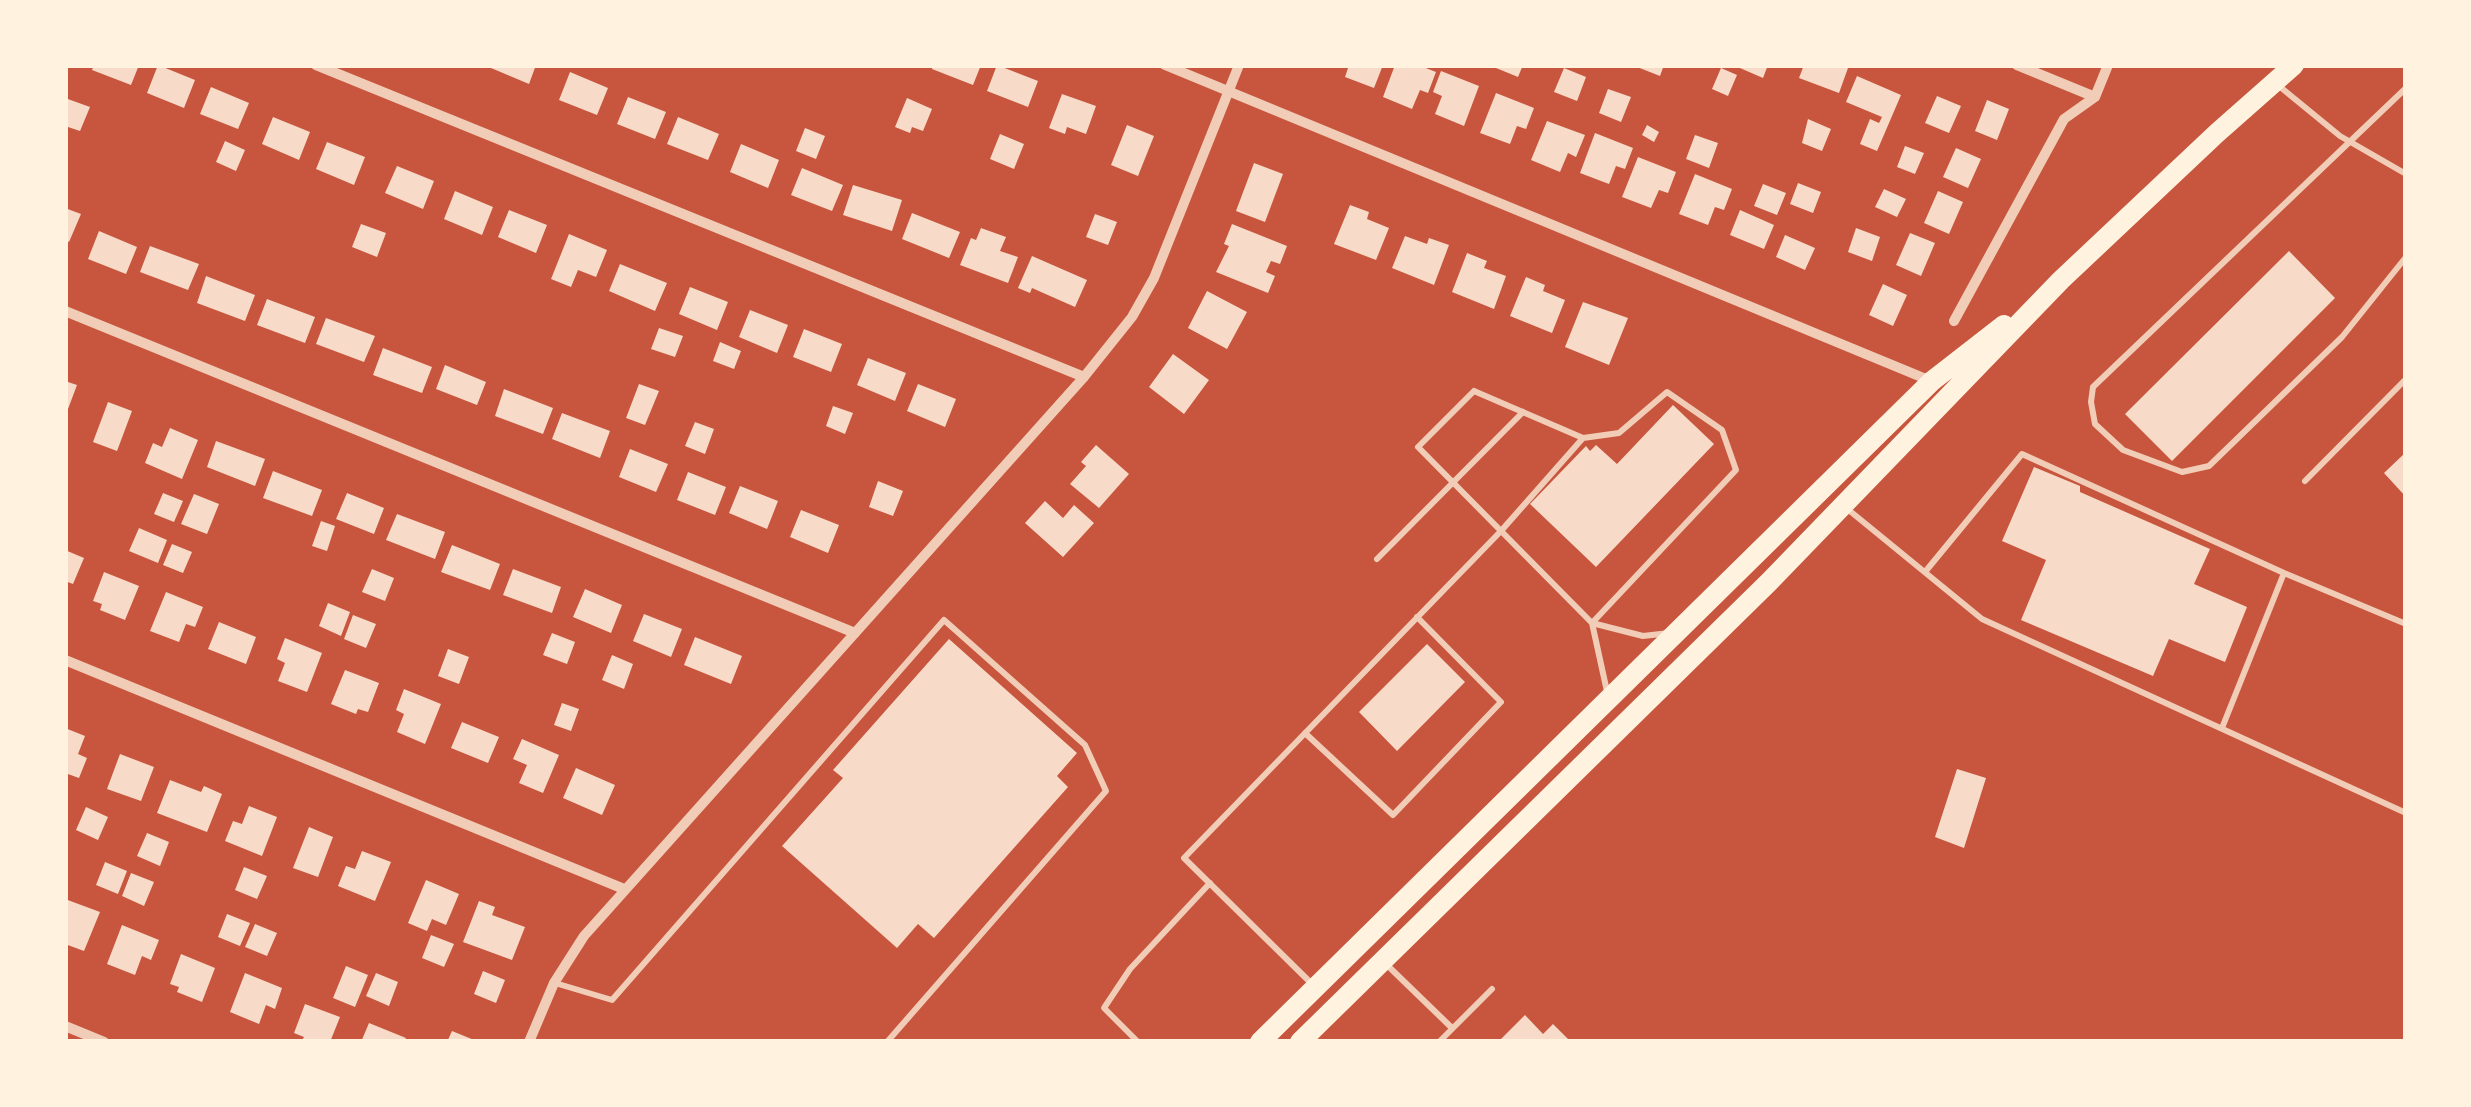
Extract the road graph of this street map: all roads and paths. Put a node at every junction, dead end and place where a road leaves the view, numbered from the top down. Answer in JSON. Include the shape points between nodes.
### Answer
{"nodes":[{"id":1,"x":316,"y":65,"type":"edge"},
{"id":2,"x":1165,"y":65,"type":"edge"},
{"id":3,"x":1239,"y":65,"type":"edge"},
{"id":4,"x":2016,"y":65,"type":"edge"},
{"id":5,"x":2108,"y":65,"type":"edge"},
{"id":6,"x":2294,"y":65,"type":"edge"},
{"id":7,"x":2274,"y":82,"type":"junction"},
{"id":8,"x":2406,"y":88,"type":"edge"},
{"id":9,"x":1228,"y":91,"type":"junction"},
{"id":10,"x":2095,"y":97,"type":"junction"},
{"id":11,"x":2350,"y":143,"type":"junction"},
{"id":12,"x":2406,"y":174,"type":"edge"},
{"id":13,"x":2406,"y":257,"type":"edge"},
{"id":14,"x":2061,"y":280,"type":"junction"},
{"id":15,"x":65,"y":312,"type":"edge"},
{"id":16,"x":1954,"y":321,"type":"dead end"},
{"id":17,"x":1084,"y":377,"type":"junction"},
{"id":18,"x":2406,"y":379,"type":"edge"},
{"id":19,"x":1932,"y":382,"type":"junction"},
{"id":20,"x":1956,"y":391,"type":"junction"},
{"id":21,"x":1522,"y":412,"type":"junction"},
{"id":22,"x":1583,"y":438,"type":"junction"},
{"id":23,"x":2305,"y":481,"type":"dead end"},
{"id":24,"x":1453,"y":483,"type":"junction"},
{"id":25,"x":1844,"y":506,"type":"junction"},
{"id":26,"x":1501,"y":531,"type":"junction"},
{"id":27,"x":1378,"y":559,"type":"dead end"},
{"id":28,"x":1925,"y":572,"type":"junction"},
{"id":29,"x":2284,"y":573,"type":"junction"},
{"id":30,"x":1417,"y":617,"type":"junction"},
{"id":31,"x":1592,"y":623,"type":"junction"},
{"id":32,"x":2406,"y":624,"type":"edge"},
{"id":33,"x":854,"y":633,"type":"junction"},
{"id":34,"x":1675,"y":633,"type":"junction"},
{"id":35,"x":65,"y":660,"type":"edge"},
{"id":36,"x":1608,"y":699,"type":"junction"},
{"id":37,"x":2222,"y":728,"type":"junction"},
{"id":38,"x":1305,"y":733,"type":"junction"},
{"id":39,"x":2406,"y":812,"type":"edge"},
{"id":40,"x":1210,"y":883,"type":"junction"},
{"id":41,"x":624,"y":888,"type":"junction"},
{"id":42,"x":1383,"y":960,"type":"junction"},
{"id":43,"x":554,"y":983,"type":"junction"},
{"id":44,"x":1315,"y":988,"type":"junction"},
{"id":45,"x":1492,"y":989,"type":"dead end"},
{"id":46,"x":65,"y":1026,"type":"edge"},
{"id":47,"x":1452,"y":1028,"type":"junction"},
{"id":48,"x":104,"y":1042,"type":"edge"},
{"id":49,"x":529,"y":1042,"type":"edge"},
{"id":50,"x":887,"y":1042,"type":"edge"},
{"id":51,"x":1138,"y":1042,"type":"edge"},
{"id":52,"x":1260,"y":1042,"type":"edge"},
{"id":53,"x":1300,"y":1042,"type":"edge"},
{"id":54,"x":1439,"y":1042,"type":"edge"}],
"edges":[{"from":1,"to":17,"type":"street"},
{"from":2,"to":9,"type":"street"},
{"from":3,"to":9,"type":"street"},
{"from":4,"to":10,"type":"street"},
{"from":5,"to":10,"type":"street"},
{"from":6,"to":7,"type":"main road"},
{"from":7,"to":11,"type":"lane"},
{"from":7,"to":14,"type":"main road"},
{"from":8,"to":11,"type":"lane"},
{"from":9,"to":17,"type":"street","via":[[1154,278]]},
{"from":9,"to":19,"type":"street"},
{"from":10,"to":16,"type":"street","via":[[2064,120]]},
{"from":11,"to":12,"type":"lane"},
{"from":11,"to":13,"type":"lane","via":[[2092,387],[2095,424],[2124,450],[2182,472],[2210,466],[2342,337]]},
{"from":14,"to":19,"type":"main road"},
{"from":14,"to":20,"type":"main road"},
{"from":15,"to":33,"type":"street"},
{"from":17,"to":33,"type":"street"},
{"from":18,"to":23,"type":"lane"},
{"from":19,"to":20,"type":"street"},
{"from":19,"to":34,"type":"main road"},
{"from":20,"to":25,"type":"main road"},
{"from":21,"to":22,"type":"lane"},
{"from":21,"to":24,"type":"lane"},
{"from":21,"to":24,"type":"lane","via":[[1474,391],[1418,447]]},
{"from":22,"to":26,"type":"lane"},
{"from":22,"to":31,"type":"lane","via":[[1620,433],[1666,392],[1722,430],[1736,470]]},
{"from":24,"to":26,"type":"lane"},
{"from":24,"to":27,"type":"lane"},
{"from":25,"to":28,"type":"lane"},
{"from":25,"to":42,"type":"main road"},
{"from":26,"to":30,"type":"lane"},
{"from":26,"to":31,"type":"lane"},
{"from":28,"to":29,"type":"lane","via":[[2022,454]]},
{"from":28,"to":37,"type":"lane","via":[[1982,619]]},
{"from":29,"to":32,"type":"lane"},
{"from":29,"to":37,"type":"lane"},
{"from":30,"to":38,"type":"lane"},
{"from":30,"to":38,"type":"lane","via":[[1502,702],[1392,815]]},
{"from":31,"to":34,"type":"lane","via":[[1643,636]]},
{"from":31,"to":36,"type":"lane"},
{"from":33,"to":41,"type":"street"},
{"from":34,"to":36,"type":"main road"},
{"from":35,"to":41,"type":"street"},
{"from":36,"to":44,"type":"main road"},
{"from":37,"to":39,"type":"lane"},
{"from":38,"to":40,"type":"lane","via":[[1184,858]]},
{"from":40,"to":44,"type":"lane"},
{"from":40,"to":51,"type":"lane","via":[[1130,969],[1104,1008]]},
{"from":41,"to":43,"type":"street"},
{"from":42,"to":47,"type":"lane"},
{"from":42,"to":53,"type":"main road"},
{"from":43,"to":49,"type":"street"},
{"from":43,"to":50,"type":"lane","via":[[612,1000],[944,620],[1085,745],[1106,791]]},
{"from":44,"to":52,"type":"main road"},
{"from":45,"to":47,"type":"lane"},
{"from":46,"to":48,"type":"street"},
{"from":47,"to":54,"type":"lane"}]}
